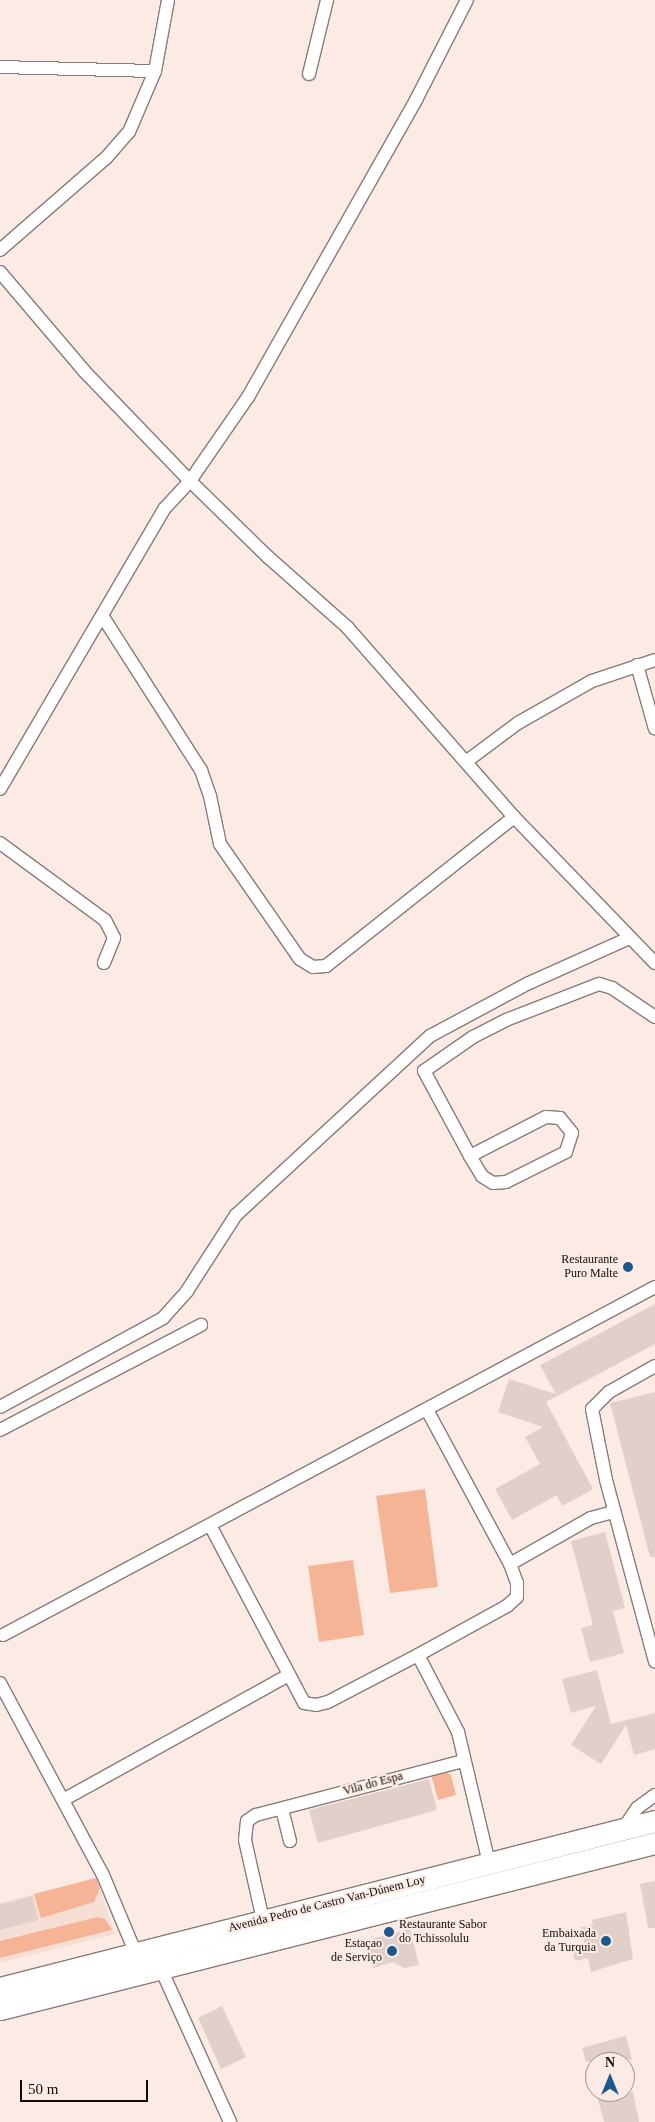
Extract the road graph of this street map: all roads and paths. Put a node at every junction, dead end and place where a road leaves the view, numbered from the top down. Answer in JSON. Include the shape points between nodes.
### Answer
{"nodes":[{"id":1,"x":168,"y":0,"type":"edge"},
{"id":2,"x":327,"y":0,"type":"edge"},
{"id":3,"x":467,"y":0,"type":"edge"},
{"id":4,"x":0,"y":67,"type":"edge"},
{"id":5,"x":155,"y":71,"type":"junction"},
{"id":6,"x":309,"y":74,"type":"dead end"},
{"id":7,"x":0,"y":250,"type":"edge"},
{"id":8,"x":0,"y":272,"type":"edge"},
{"id":9,"x":190,"y":481,"type":"junction"},
{"id":10,"x":103,"y":617,"type":"junction"},
{"id":11,"x":655,"y":660,"type":"edge"},
{"id":12,"x":637,"y":665,"type":"junction"},
{"id":13,"x":655,"y":728,"type":"edge"},
{"id":14,"x":467,"y":761,"type":"junction"},
{"id":15,"x":0,"y":789,"type":"edge"},
{"id":16,"x":514,"y":817,"type":"junction"},
{"id":17,"x":0,"y":844,"type":"edge"},
{"id":18,"x":630,"y":938,"type":"junction"},
{"id":19,"x":655,"y":962,"type":"edge"},
{"id":20,"x":104,"y":963,"type":"dead end"},
{"id":21,"x":655,"y":1017,"type":"edge"},
{"id":22,"x":470,"y":1156,"type":"junction"},
{"id":23,"x":655,"y":1287,"type":"edge"},
{"id":24,"x":202,"y":1325,"type":"dead end"},
{"id":25,"x":655,"y":1366,"type":"edge"},
{"id":26,"x":0,"y":1408,"type":"edge"},
{"id":27,"x":427,"y":1410,"type":"junction"},
{"id":28,"x":0,"y":1430,"type":"edge"},
{"id":29,"x":614,"y":1512,"type":"junction"},
{"id":30,"x":211,"y":1527,"type":"junction"},
{"id":31,"x":510,"y":1564,"type":"junction"},
{"id":32,"x":3,"y":1635,"type":"dead end"},
{"id":33,"x":418,"y":1655,"type":"junction"},
{"id":34,"x":655,"y":1661,"type":"edge"},
{"id":35,"x":287,"y":1676,"type":"junction"},
{"id":36,"x":0,"y":1683,"type":"edge"},
{"id":37,"x":464,"y":1761,"type":"junction"},
{"id":38,"x":655,"y":1795,"type":"edge"},
{"id":39,"x":63,"y":1800,"type":"junction"},
{"id":40,"x":282,"y":1810,"type":"junction"},
{"id":41,"x":655,"y":1821,"type":"edge"},
{"id":42,"x":622,"y":1830,"type":"junction"},
{"id":43,"x":290,"y":1841,"type":"dead end"},
{"id":44,"x":655,"y":1842,"type":"edge"},
{"id":45,"x":489,"y":1863,"type":"junction"},
{"id":46,"x":263,"y":1920,"type":"junction"},
{"id":47,"x":136,"y":1954,"type":"junction"},
{"id":48,"x":161,"y":1969,"type":"junction"},
{"id":49,"x":0,"y":1988,"type":"edge"},
{"id":50,"x":0,"y":2009,"type":"edge"},
{"id":51,"x":230,"y":2122,"type":"edge"}],
"edges":[{"from":1,"to":5,"type":"street"},
{"from":2,"to":6,"type":"street"},
{"from":3,"to":9,"type":"street","via":[[416,100],[248,397]]},
{"from":4,"to":5,"type":"street"},
{"from":5,"to":7,"type":"street","via":[[129,132],[106,158]]},
{"from":8,"to":9,"type":"street","via":[[85,372]]},
{"from":9,"to":10,"type":"street","via":[[165,508]]},
{"from":9,"to":14,"type":"street","via":[[347,627]]},
{"from":10,"to":15,"type":"street"},
{"from":10,"to":16,"type":"street","via":[[201,770],[220,844],[300,959],[313,967],[326,966]]},
{"from":11,"to":12,"type":"street"},
{"from":12,"to":13,"type":"street"},
{"from":12,"to":14,"type":"street","via":[[592,681],[548,704]]},
{"from":14,"to":16,"type":"street"},
{"from":16,"to":18,"type":"street"},
{"from":17,"to":20,"type":"street","via":[[104,920],[114,938]]},
{"from":18,"to":19,"type":"street"},
{"from":18,"to":26,"type":"street","via":[[529,983],[430,1036],[236,1215],[187,1291],[163,1318]]},
{"from":21,"to":22,"type":"street","via":[[619,992],[598,984],[489,1028],[424,1071]]},
{"from":22,"to":22,"type":"street","via":[[487,1180],[506,1182],[566,1152],[572,1133],[560,1118],[546,1117]]},
{"from":23,"to":27,"type":"street"},
{"from":24,"to":28,"type":"street"},
{"from":25,"to":29,"type":"street","via":[[610,1392],[592,1409],[592,1421]]},
{"from":27,"to":30,"type":"street"},
{"from":27,"to":31,"type":"street"},
{"from":29,"to":31,"type":"street","via":[[591,1518]]},
{"from":29,"to":34,"type":"street"},
{"from":30,"to":32,"type":"street"},
{"from":30,"to":35,"type":"street"},
{"from":31,"to":33,"type":"street","via":[[516,1582],[516,1597],[508,1606]]},
{"from":33,"to":35,"type":"street","via":[[316,1705],[304,1703]]},
{"from":33,"to":37,"type":"street","via":[[458,1732]]},
{"from":35,"to":39,"type":"street"},
{"from":36,"to":39,"type":"street"},
{"from":37,"to":40,"type":"street","name":"Vila do Espa"},
{"from":37,"to":45,"type":"street"},
{"from":38,"to":42,"type":"street","via":[[637,1808]]},
{"from":39,"to":47,"type":"street","via":[[103,1875]]},
{"from":40,"to":43,"type":"street"},
{"from":40,"to":46,"type":"street","name":"Vila do Espa","via":[[247,1821],[244,1833]]},
{"from":41,"to":42,"type":"highway","name":"Avenida Pedro de Castro Van-Dúnem Loy"},
{"from":42,"to":45,"type":"highway","name":"Avenida Pedro de Castro Van-Dúnem Loy"},
{"from":44,"to":48,"type":"highway","name":"Avenida Pedro de Castro Van-Dúnem Loy"},
{"from":45,"to":46,"type":"highway","name":"Avenida Pedro de Castro Van-Dúnem Loy"},
{"from":46,"to":47,"type":"highway","name":"Avenida Pedro de Castro Van-Dúnem Loy"},
{"from":47,"to":49,"type":"highway","name":"Avenida Pedro de Castro Van-Dúnem Loy"},
{"from":48,"to":50,"type":"highway","name":"Avenida Pedro de Castro Van-Dúnem Loy"},
{"from":48,"to":51,"type":"street"}]}
